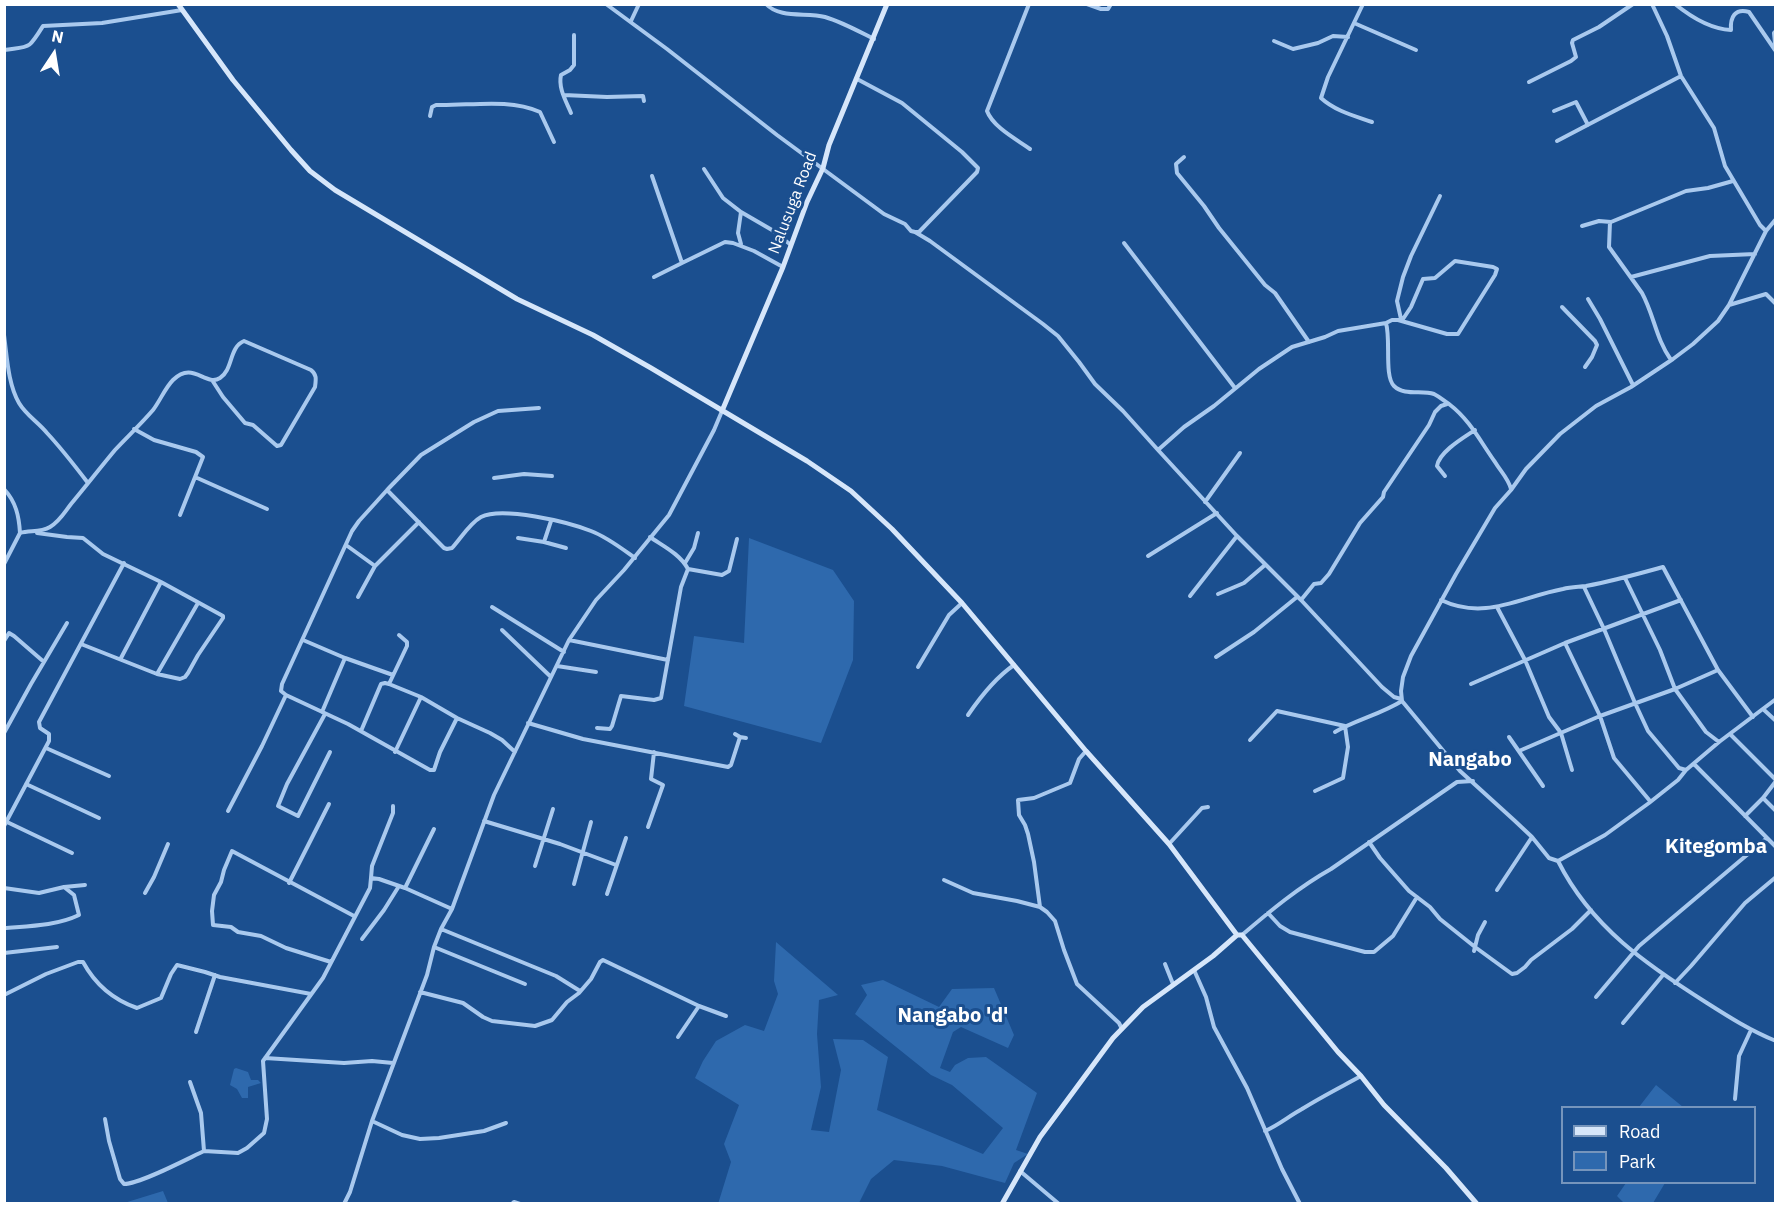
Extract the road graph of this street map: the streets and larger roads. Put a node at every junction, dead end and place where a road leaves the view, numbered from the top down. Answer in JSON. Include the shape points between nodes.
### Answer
{"nodes":[{"id":1,"x":178,"y":4,"type":"edge"},
{"id":2,"x":606,"y":4,"type":"edge"},
{"id":3,"x":639,"y":4,"type":"edge"},
{"id":4,"x":766,"y":4,"type":"edge"},
{"id":5,"x":887,"y":4,"type":"edge"},
{"id":6,"x":1029,"y":4,"type":"edge"},
{"id":7,"x":1087,"y":4,"type":"edge"},
{"id":8,"x":1111,"y":4,"type":"edge"},
{"id":9,"x":1363,"y":4,"type":"edge"},
{"id":10,"x":1633,"y":4,"type":"edge"},
{"id":11,"x":1652,"y":4,"type":"edge"},
{"id":12,"x":1675,"y":4,"type":"edge"},
{"id":13,"x":182,"y":10,"type":"junction"},
{"id":14,"x":631,"y":21,"type":"junction"},
{"id":15,"x":1354,"y":23,"type":"junction"},
{"id":16,"x":1775,"y":32,"type":"edge"},
{"id":17,"x":574,"y":35,"type":"dead end"},
{"id":18,"x":1348,"y":37,"type":"junction"},
{"id":19,"x":1767,"y":37,"type":"junction"},
{"id":20,"x":874,"y":39,"type":"junction"},
{"id":21,"x":1274,"y":41,"type":"dead end"},
{"id":22,"x":4,"y":50,"type":"edge"},
{"id":23,"x":1416,"y":50,"type":"dead end"},
{"id":24,"x":1775,"y":52,"type":"edge"},
{"id":25,"x":1681,"y":76,"type":"junction"},
{"id":26,"x":857,"y":80,"type":"junction"},
{"id":27,"x":1529,"y":82,"type":"dead end"},
{"id":28,"x":564,"y":94,"type":"junction"},
{"id":29,"x":644,"y":101,"type":"dead end"},
{"id":30,"x":1554,"y":111,"type":"dead end"},
{"id":31,"x":572,"y":113,"type":"dead end"},
{"id":32,"x":430,"y":116,"type":"dead end"},
{"id":33,"x":1372,"y":122,"type":"dead end"},
{"id":34,"x":1588,"y":125,"type":"junction"},
{"id":35,"x":1557,"y":141,"type":"dead end"},
{"id":36,"x":554,"y":142,"type":"dead end"},
{"id":37,"x":1030,"y":149,"type":"dead end"},
{"id":38,"x":1184,"y":157,"type":"dead end"},
{"id":39,"x":823,"y":168,"type":"junction"},
{"id":40,"x":704,"y":169,"type":"dead end"},
{"id":41,"x":652,"y":176,"type":"dead end"},
{"id":42,"x":1733,"y":181,"type":"junction"},
{"id":43,"x":1440,"y":196,"type":"dead end"},
{"id":44,"x":741,"y":212,"type":"junction"},
{"id":45,"x":1776,"y":219,"type":"edge"},
{"id":46,"x":1610,"y":222,"type":"junction"},
{"id":47,"x":1582,"y":226,"type":"dead end"},
{"id":48,"x":1766,"y":231,"type":"junction"},
{"id":49,"x":915,"y":232,"type":"junction"},
{"id":50,"x":1124,"y":243,"type":"dead end"},
{"id":51,"x":741,"y":245,"type":"junction"},
{"id":52,"x":791,"y":245,"type":"junction"},
{"id":53,"x":1755,"y":255,"type":"junction"},
{"id":54,"x":682,"y":263,"type":"junction"},
{"id":55,"x":783,"y":267,"type":"junction"},
{"id":56,"x":654,"y":277,"type":"dead end"},
{"id":57,"x":1631,"y":277,"type":"junction"},
{"id":58,"x":1588,"y":299,"type":"dead end"},
{"id":59,"x":1776,"y":304,"type":"edge"},
{"id":60,"x":1729,"y":305,"type":"junction"},
{"id":61,"x":1562,"y":307,"type":"dead end"},
{"id":62,"x":1398,"y":320,"type":"junction"},
{"id":63,"x":1386,"y":323,"type":"junction"},
{"id":64,"x":4,"y":335,"type":"edge"},
{"id":65,"x":1309,"y":342,"type":"junction"},
{"id":66,"x":1671,"y":360,"type":"junction"},
{"id":67,"x":1585,"y":367,"type":"dead end"},
{"id":68,"x":212,"y":380,"type":"junction"},
{"id":69,"x":1633,"y":385,"type":"junction"},
{"id":70,"x":1235,"y":388,"type":"junction"},
{"id":71,"x":1448,"y":404,"type":"junction"},
{"id":72,"x":539,"y":408,"type":"dead end"},
{"id":73,"x":722,"y":411,"type":"junction"},
{"id":74,"x":134,"y":429,"type":"junction"},
{"id":75,"x":1475,"y":430,"type":"junction"},
{"id":76,"x":1158,"y":450,"type":"junction"},
{"id":77,"x":1240,"y":453,"type":"dead end"},
{"id":78,"x":552,"y":476,"type":"dead end"},
{"id":79,"x":1444,"y":476,"type":"dead end"},
{"id":80,"x":195,"y":477,"type":"junction"},
{"id":81,"x":494,"y":478,"type":"dead end"},
{"id":82,"x":88,"y":483,"type":"junction"},
{"id":83,"x":4,"y":489,"type":"edge"},
{"id":84,"x":388,"y":489,"type":"junction"},
{"id":85,"x":1511,"y":490,"type":"junction"},
{"id":86,"x":381,"y":494,"type":"dead end"},
{"id":87,"x":1205,"y":502,"type":"junction"},
{"id":88,"x":267,"y":509,"type":"dead end"},
{"id":89,"x":1217,"y":513,"type":"junction"},
{"id":90,"x":180,"y":515,"type":"dead end"},
{"id":91,"x":551,"y":521,"type":"junction"},
{"id":92,"x":418,"y":522,"type":"junction"},
{"id":93,"x":20,"y":533,"type":"junction"},
{"id":94,"x":36,"y":533,"type":"junction"},
{"id":95,"x":698,"y":533,"type":"dead end"},
{"id":96,"x":1237,"y":536,"type":"junction"},
{"id":97,"x":650,"y":537,"type":"junction"},
{"id":98,"x":518,"y":538,"type":"dead end"},
{"id":99,"x":737,"y":539,"type":"dead end"},
{"id":100,"x":544,"y":542,"type":"junction"},
{"id":101,"x":346,"y":544,"type":"junction"},
{"id":102,"x":566,"y":548,"type":"dead end"},
{"id":103,"x":1148,"y":556,"type":"dead end"},
{"id":104,"x":635,"y":558,"type":"junction"},
{"id":105,"x":124,"y":563,"type":"junction"},
{"id":106,"x":685,"y":563,"type":"junction"},
{"id":107,"x":4,"y":564,"type":"edge"},
{"id":108,"x":375,"y":566,"type":"junction"},
{"id":109,"x":1265,"y":566,"type":"junction"},
{"id":110,"x":688,"y":569,"type":"junction"},
{"id":111,"x":1625,"y":578,"type":"junction"},
{"id":112,"x":161,"y":582,"type":"junction"},
{"id":113,"x":1584,"y":586,"type":"junction"},
{"id":114,"x":1218,"y":594,"type":"dead end"},
{"id":115,"x":1190,"y":596,"type":"dead end"},
{"id":116,"x":358,"y":597,"type":"dead end"},
{"id":117,"x":1299,"y":598,"type":"junction"},
{"id":118,"x":1442,"y":600,"type":"junction"},
{"id":119,"x":1681,"y":600,"type":"junction"},
{"id":120,"x":198,"y":603,"type":"junction"},
{"id":121,"x":962,"y":603,"type":"junction"},
{"id":122,"x":492,"y":607,"type":"dead end"},
{"id":123,"x":1497,"y":607,"type":"junction"},
{"id":124,"x":1642,"y":614,"type":"junction"},
{"id":125,"x":67,"y":623,"type":"dead end"},
{"id":126,"x":1604,"y":629,"type":"junction"},
{"id":127,"x":502,"y":630,"type":"dead end"},
{"id":128,"x":399,"y":635,"type":"dead end"},
{"id":129,"x":303,"y":640,"type":"junction"},
{"id":130,"x":569,"y":640,"type":"junction"},
{"id":131,"x":4,"y":641,"type":"edge"},
{"id":132,"x":1565,"y":643,"type":"junction"},
{"id":133,"x":81,"y":644,"type":"junction"},
{"id":134,"x":564,"y":652,"type":"junction"},
{"id":135,"x":1216,"y":657,"type":"dead end"},
{"id":136,"x":121,"y":658,"type":"junction"},
{"id":137,"x":345,"y":658,"type":"junction"},
{"id":138,"x":668,"y":660,"type":"junction"},
{"id":139,"x":1525,"y":660,"type":"junction"},
{"id":140,"x":44,"y":662,"type":"junction"},
{"id":141,"x":1014,"y":665,"type":"junction"},
{"id":142,"x":557,"y":666,"type":"junction"},
{"id":143,"x":918,"y":667,"type":"dead end"},
{"id":144,"x":1718,"y":670,"type":"junction"},
{"id":145,"x":596,"y":672,"type":"dead end"},
{"id":146,"x":158,"y":674,"type":"junction"},
{"id":147,"x":393,"y":675,"type":"junction"},
{"id":148,"x":551,"y":677,"type":"junction"},
{"id":149,"x":389,"y":684,"type":"junction"},
{"id":150,"x":1471,"y":684,"type":"dead end"},
{"id":151,"x":1675,"y":689,"type":"junction"},
{"id":152,"x":286,"y":695,"type":"junction"},
{"id":153,"x":421,"y":697,"type":"junction"},
{"id":154,"x":1776,"y":699,"type":"edge"},
{"id":155,"x":1402,"y":700,"type":"junction"},
{"id":156,"x":1635,"y":703,"type":"junction"},
{"id":157,"x":1763,"y":709,"type":"junction"},
{"id":158,"x":323,"y":713,"type":"junction"},
{"id":159,"x":968,"y":715,"type":"dead end"},
{"id":160,"x":1600,"y":716,"type":"junction"},
{"id":161,"x":1753,"y":717,"type":"junction"},
{"id":162,"x":457,"y":718,"type":"junction"},
{"id":163,"x":1776,"y":721,"type":"edge"},
{"id":164,"x":528,"y":723,"type":"junction"},
{"id":165,"x":1346,"y":726,"type":"junction"},
{"id":166,"x":597,"y":728,"type":"dead end"},
{"id":167,"x":361,"y":731,"type":"junction"},
{"id":168,"x":1335,"y":732,"type":"dead end"},
{"id":169,"x":4,"y":733,"type":"edge"},
{"id":170,"x":1561,"y":733,"type":"junction"},
{"id":171,"x":1730,"y":734,"type":"junction"},
{"id":172,"x":1509,"y":737,"type":"dead end"},
{"id":173,"x":746,"y":738,"type":"dead end"},
{"id":174,"x":1250,"y":740,"type":"dead end"},
{"id":175,"x":1719,"y":742,"type":"junction"},
{"id":176,"x":46,"y":748,"type":"junction"},
{"id":177,"x":1086,"y":751,"type":"junction"},
{"id":178,"x":1519,"y":751,"type":"junction"},
{"id":179,"x":330,"y":752,"type":"dead end"},
{"id":180,"x":395,"y":752,"type":"junction"},
{"id":181,"x":515,"y":752,"type":"junction"},
{"id":182,"x":654,"y":752,"type":"junction"},
{"id":183,"x":1694,"y":764,"type":"junction"},
{"id":184,"x":1572,"y":770,"type":"dead end"},
{"id":185,"x":1686,"y":770,"type":"junction"},
{"id":186,"x":1460,"y":771,"type":"junction"},
{"id":187,"x":109,"y":776,"type":"dead end"},
{"id":188,"x":1776,"y":780,"type":"edge"},
{"id":189,"x":1473,"y":781,"type":"junction"},
{"id":190,"x":1457,"y":782,"type":"junction"},
{"id":191,"x":26,"y":784,"type":"junction"},
{"id":192,"x":1543,"y":786,"type":"dead end"},
{"id":193,"x":1315,"y":791,"type":"dead end"},
{"id":194,"x":1763,"y":798,"type":"junction"},
{"id":195,"x":1650,"y":801,"type":"junction"},
{"id":196,"x":329,"y":804,"type":"dead end"},
{"id":197,"x":393,"y":806,"type":"dead end"},
{"id":198,"x":1208,"y":807,"type":"dead end"},
{"id":199,"x":553,"y":809,"type":"dead end"},
{"id":200,"x":228,"y":811,"type":"dead end"},
{"id":201,"x":1776,"y":811,"type":"edge"},
{"id":202,"x":1745,"y":816,"type":"junction"},
{"id":203,"x":99,"y":818,"type":"dead end"},
{"id":204,"x":484,"y":820,"type":"junction"},
{"id":205,"x":591,"y":822,"type":"dead end"},
{"id":206,"x":6,"y":824,"type":"edge"},
{"id":207,"x":648,"y":827,"type":"dead end"},
{"id":208,"x":434,"y":829,"type":"dead end"},
{"id":209,"x":1532,"y":837,"type":"junction"},
{"id":210,"x":626,"y":838,"type":"dead end"},
{"id":211,"x":1767,"y":838,"type":"junction"},
{"id":212,"x":544,"y":839,"type":"junction"},
{"id":213,"x":1370,"y":842,"type":"junction"},
{"id":214,"x":168,"y":844,"type":"dead end"},
{"id":215,"x":1169,"y":844,"type":"junction"},
{"id":216,"x":1776,"y":848,"type":"edge"},
{"id":217,"x":583,"y":852,"type":"junction"},
{"id":218,"x":72,"y":853,"type":"dead end"},
{"id":219,"x":1558,"y":861,"type":"junction"},
{"id":220,"x":616,"y":865,"type":"junction"},
{"id":221,"x":536,"y":866,"type":"dead end"},
{"id":222,"x":1776,"y":876,"type":"edge"},
{"id":223,"x":371,"y":878,"type":"junction"},
{"id":224,"x":944,"y":880,"type":"dead end"},
{"id":225,"x":290,"y":883,"type":"junction"},
{"id":226,"x":574,"y":884,"type":"dead end"},
{"id":227,"x":85,"y":885,"type":"dead end"},
{"id":228,"x":399,"y":886,"type":"junction"},
{"id":229,"x":64,"y":887,"type":"junction"},
{"id":230,"x":4,"y":888,"type":"edge"},
{"id":231,"x":405,"y":888,"type":"junction"},
{"id":232,"x":1497,"y":890,"type":"dead end"},
{"id":233,"x":145,"y":893,"type":"dead end"},
{"id":234,"x":607,"y":894,"type":"dead end"},
{"id":235,"x":1417,"y":897,"type":"junction"},
{"id":236,"x":1040,"y":907,"type":"junction"},
{"id":237,"x":452,"y":909,"type":"junction"},
{"id":238,"x":1591,"y":910,"type":"junction"},
{"id":239,"x":1269,"y":913,"type":"junction"},
{"id":240,"x":354,"y":916,"type":"junction"},
{"id":241,"x":1485,"y":922,"type":"dead end"},
{"id":242,"x":4,"y":928,"type":"edge"},
{"id":243,"x":441,"y":929,"type":"junction"},
{"id":244,"x":1239,"y":936,"type":"junction"},
{"id":245,"x":362,"y":939,"type":"dead end"},
{"id":246,"x":57,"y":947,"type":"dead end"},
{"id":247,"x":434,"y":947,"type":"junction"},
{"id":248,"x":1474,"y":949,"type":"junction"},
{"id":249,"x":4,"y":953,"type":"edge"},
{"id":250,"x":1634,"y":953,"type":"junction"},
{"id":251,"x":331,"y":962,"type":"junction"},
{"id":252,"x":1165,"y":964,"type":"dead end"},
{"id":253,"x":1194,"y":970,"type":"junction"},
{"id":254,"x":215,"y":975,"type":"junction"},
{"id":255,"x":1663,"y":975,"type":"junction"},
{"id":256,"x":1675,"y":983,"type":"junction"},
{"id":257,"x":525,"y":984,"type":"dead end"},
{"id":258,"x":1173,"y":984,"type":"junction"},
{"id":259,"x":580,"y":991,"type":"junction"},
{"id":260,"x":420,"y":992,"type":"junction"},
{"id":261,"x":311,"y":994,"type":"junction"},
{"id":262,"x":4,"y":995,"type":"edge"},
{"id":263,"x":1596,"y":997,"type":"dead end"},
{"id":264,"x":699,"y":1006,"type":"junction"},
{"id":265,"x":726,"y":1016,"type":"dead end"},
{"id":266,"x":1623,"y":1023,"type":"dead end"},
{"id":267,"x":1122,"y":1029,"type":"junction"},
{"id":268,"x":1751,"y":1030,"type":"junction"},
{"id":269,"x":196,"y":1032,"type":"dead end"},
{"id":270,"x":678,"y":1037,"type":"dead end"},
{"id":271,"x":1776,"y":1041,"type":"edge"},
{"id":272,"x":265,"y":1058,"type":"junction"},
{"id":273,"x":393,"y":1064,"type":"junction"},
{"id":274,"x":1361,"y":1076,"type":"junction"},
{"id":275,"x":190,"y":1082,"type":"dead end"},
{"id":276,"x":1735,"y":1099,"type":"dead end"},
{"id":277,"x":105,"y":1119,"type":"dead end"},
{"id":278,"x":372,"y":1121,"type":"junction"},
{"id":279,"x":506,"y":1123,"type":"dead end"},
{"id":280,"x":1265,"y":1131,"type":"junction"},
{"id":281,"x":204,"y":1151,"type":"junction"},
{"id":282,"x":1020,"y":1172,"type":"junction"},
{"id":283,"x":344,"y":1203,"type":"edge"},
{"id":284,"x":512,"y":1203,"type":"edge"},
{"id":285,"x":520,"y":1203,"type":"edge"},
{"id":286,"x":1002,"y":1203,"type":"edge"},
{"id":287,"x":1059,"y":1203,"type":"edge"},
{"id":288,"x":1300,"y":1203,"type":"edge"},
{"id":289,"x":1477,"y":1203,"type":"edge"}],
"edges":[{"from":1,"to":13,"type":"street"},
{"from":2,"to":14,"type":"street"},
{"from":3,"to":14,"type":"street"},
{"from":4,"to":20,"type":"street","via":[[782,13],[826,17]]},
{"from":5,"to":20,"type":"street","name":"Nalusuga Road"},
{"from":6,"to":37,"type":"street","via":[[987,111],[990,118]]},
{"from":7,"to":8,"type":"street","via":[[1104,10]]},
{"from":9,"to":15,"type":"street"},
{"from":10,"to":27,"type":"street","via":[[1574,40],[1576,57],[1571,61]]},
{"from":11,"to":25,"type":"street"},
{"from":12,"to":19,"type":"street","via":[[1697,20],[1724,30],[1731,30],[1735,13],[1749,12]]},
{"from":13,"to":22,"type":"street","via":[[102,23],[43,26],[30,46]]},
{"from":13,"to":73,"type":"street","via":[[291,150],[335,190],[517,298],[593,335]]},
{"from":14,"to":39,"type":"street"},
{"from":15,"to":18,"type":"street"},
{"from":15,"to":23,"type":"street"},
{"from":16,"to":19,"type":"street"},
{"from":16,"to":24,"type":"street"},
{"from":17,"to":28,"type":"street","via":[[574,65],[560,78]]},
{"from":18,"to":21,"type":"street","via":[[1333,36],[1293,49]]},
{"from":18,"to":33,"type":"street","via":[[1321,98]]},
{"from":19,"to":24,"type":"street"},
{"from":20,"to":26,"type":"street","name":"Nalusuga Road"},
{"from":25,"to":34,"type":"street"},
{"from":25,"to":42,"type":"street","via":[[1714,128]]},
{"from":26,"to":39,"type":"street","name":"Nalusuga Road"},
{"from":26,"to":49,"type":"street","via":[[902,103],[978,168]]},
{"from":28,"to":29,"type":"street","via":[[643,96]]},
{"from":28,"to":31,"type":"street"},
{"from":30,"to":34,"type":"street","via":[[1576,102]]},
{"from":32,"to":36,"type":"street","via":[[436,105],[506,104],[534,109],[542,114]]},
{"from":34,"to":35,"type":"street"},
{"from":38,"to":65,"type":"street","via":[[1176,164],[1177,173],[1275,293]]},
{"from":39,"to":49,"type":"street"},
{"from":39,"to":52,"type":"street","name":"Nalusuga Road"},
{"from":40,"to":44,"type":"street","via":[[723,198]]},
{"from":41,"to":54,"type":"street"},
{"from":42,"to":46,"type":"street","via":[[1686,191]]},
{"from":42,"to":48,"type":"street"},
{"from":43,"to":62,"type":"street","via":[[1403,277],[1397,302]]},
{"from":44,"to":51,"type":"street"},
{"from":44,"to":52,"type":"street"},
{"from":45,"to":48,"type":"street"},
{"from":46,"to":47,"type":"street","via":[[1595,221]]},
{"from":46,"to":57,"type":"street","via":[[1609,247]]},
{"from":48,"to":53,"type":"street"},
{"from":49,"to":76,"type":"street","via":[[1058,336],[1095,384]]},
{"from":50,"to":70,"type":"street"},
{"from":51,"to":54,"type":"street","via":[[725,242]]},
{"from":51,"to":55,"type":"street"},
{"from":52,"to":55,"type":"street","name":"Nalusuga Road"},
{"from":53,"to":57,"type":"street","via":[[1710,256]]},
{"from":53,"to":60,"type":"street"},
{"from":54,"to":56,"type":"street"},
{"from":55,"to":73,"type":"street","name":"Nalusuga Road"},
{"from":57,"to":66,"type":"street","via":[[1646,301],[1658,338]]},
{"from":58,"to":69,"type":"street"},
{"from":59,"to":60,"type":"street","via":[[1765,294]]},
{"from":60,"to":66,"type":"street","via":[[1712,328]]},
{"from":61,"to":67,"type":"street","via":[[1597,345]]},
{"from":62,"to":62,"type":"street","via":[[1458,334],[1497,269],[1455,261],[1435,278],[1423,279],[1411,307]]},
{"from":62,"to":63,"type":"street"},
{"from":63,"to":65,"type":"street","via":[[1338,331]]},
{"from":63,"to":71,"type":"street","via":[[1392,384],[1406,391],[1432,393]]},
{"from":64,"to":82,"type":"street","via":[[9,374],[19,404]]},
{"from":65,"to":70,"type":"street","via":[[1285,351]]},
{"from":66,"to":69,"type":"street"},
{"from":68,"to":68,"type":"street","via":[[223,375],[236,346],[244,341],[311,370],[316,379],[315,387],[277,446],[253,425],[245,423]]},
{"from":68,"to":74,"type":"street","via":[[195,372],[180,375]]},
{"from":69,"to":85,"type":"street","via":[[1596,406],[1549,443]]},
{"from":70,"to":76,"type":"street"},
{"from":71,"to":75,"type":"street"},
{"from":71,"to":117,"type":"street","via":[[1435,412],[1329,574]]},
{"from":72,"to":84,"type":"street","via":[[498,411],[474,422],[421,455]]},
{"from":73,"to":97,"type":"street","via":[[681,495]]},
{"from":73,"to":121,"type":"street","via":[[851,491]]},
{"from":74,"to":80,"type":"street","via":[[154,440],[200,454],[203,457]]},
{"from":74,"to":82,"type":"street"},
{"from":75,"to":79,"type":"street","via":[[1438,461]]},
{"from":75,"to":85,"type":"street","via":[[1508,478]]},
{"from":76,"to":87,"type":"street"},
{"from":77,"to":87,"type":"street"},
{"from":78,"to":81,"type":"street"},
{"from":80,"to":88,"type":"street"},
{"from":80,"to":90,"type":"street"},
{"from":82,"to":94,"type":"street","via":[[60,521]]},
{"from":83,"to":93,"type":"street","via":[[15,503]]},
{"from":84,"to":86,"type":"street"},
{"from":84,"to":92,"type":"street"},
{"from":84,"to":101,"type":"street","via":[[359,520]]},
{"from":85,"to":118,"type":"street","via":[[1495,508]]},
{"from":87,"to":89,"type":"street"},
{"from":89,"to":96,"type":"street"},
{"from":89,"to":103,"type":"street"},
{"from":91,"to":92,"type":"street","via":[[518,513],[490,513],[479,518],[447,549]]},
{"from":91,"to":100,"type":"street"},
{"from":91,"to":104,"type":"street","via":[[590,531]]},
{"from":92,"to":108,"type":"street"},
{"from":93,"to":94,"type":"street"},
{"from":93,"to":107,"type":"street"},
{"from":94,"to":105,"type":"street","via":[[83,538],[103,554]]},
{"from":95,"to":106,"type":"street"},
{"from":96,"to":109,"type":"street"},
{"from":96,"to":115,"type":"street"},
{"from":97,"to":104,"type":"street"},
{"from":97,"to":106,"type":"street"},
{"from":98,"to":100,"type":"street"},
{"from":99,"to":110,"type":"street","via":[[729,571],[724,575]]},
{"from":100,"to":102,"type":"street"},
{"from":101,"to":108,"type":"street"},
{"from":101,"to":129,"type":"street"},
{"from":104,"to":130,"type":"street","via":[[596,600]]},
{"from":105,"to":112,"type":"street"},
{"from":105,"to":133,"type":"street"},
{"from":106,"to":110,"type":"street"},
{"from":108,"to":116,"type":"street"},
{"from":109,"to":114,"type":"street","via":[[1244,583]]},
{"from":109,"to":117,"type":"street"},
{"from":110,"to":138,"type":"street"},
{"from":111,"to":113,"type":"street"},
{"from":111,"to":119,"type":"street","via":[[1663,567]]},
{"from":111,"to":124,"type":"street"},
{"from":112,"to":120,"type":"street"},
{"from":112,"to":136,"type":"street"},
{"from":113,"to":123,"type":"street"},
{"from":113,"to":126,"type":"street"},
{"from":117,"to":135,"type":"street"},
{"from":117,"to":155,"type":"street","via":[[1382,687]]},
{"from":118,"to":123,"type":"street","via":[[1461,608]]},
{"from":118,"to":155,"type":"street","via":[[1407,665],[1401,684]]},
{"from":119,"to":124,"type":"street"},
{"from":119,"to":144,"type":"street"},
{"from":120,"to":146,"type":"street"},
{"from":120,"to":146,"type":"street","via":[[222,616],[222,621],[185,677],[174,679]]},
{"from":121,"to":141,"type":"street"},
{"from":121,"to":143,"type":"street","via":[[950,615]]},
{"from":122,"to":134,"type":"street"},
{"from":123,"to":139,"type":"street"},
{"from":124,"to":126,"type":"street"},
{"from":124,"to":151,"type":"street"},
{"from":125,"to":140,"type":"street"},
{"from":126,"to":132,"type":"street"},
{"from":126,"to":156,"type":"street"},
{"from":127,"to":148,"type":"street"},
{"from":128,"to":147,"type":"street","via":[[407,643]]},
{"from":129,"to":137,"type":"street"},
{"from":129,"to":152,"type":"street","via":[[281,689]]},
{"from":130,"to":134,"type":"street"},
{"from":130,"to":138,"type":"street"},
{"from":131,"to":140,"type":"street","via":[[9,633]]},
{"from":132,"to":139,"type":"street"},
{"from":132,"to":160,"type":"street"},
{"from":133,"to":136,"type":"street"},
{"from":133,"to":176,"type":"street","via":[[39,722],[40,728],[50,734]]},
{"from":134,"to":142,"type":"street"},
{"from":136,"to":146,"type":"street"},
{"from":137,"to":147,"type":"street"},
{"from":137,"to":158,"type":"street"},
{"from":138,"to":166,"type":"street","via":[[661,698],[621,696],[610,729]]},
{"from":139,"to":150,"type":"street"},
{"from":139,"to":170,"type":"street","via":[[1549,717]]},
{"from":140,"to":169,"type":"street"},
{"from":141,"to":159,"type":"street","via":[[987,689]]},
{"from":141,"to":177,"type":"street"},
{"from":142,"to":145,"type":"street"},
{"from":142,"to":148,"type":"street"},
{"from":144,"to":151,"type":"street"},
{"from":144,"to":161,"type":"street"},
{"from":147,"to":149,"type":"street"},
{"from":148,"to":164,"type":"street"},
{"from":149,"to":153,"type":"street"},
{"from":149,"to":167,"type":"street","via":[[381,684]]},
{"from":151,"to":156,"type":"street"},
{"from":151,"to":175,"type":"street"},
{"from":152,"to":158,"type":"street"},
{"from":152,"to":200,"type":"street"},
{"from":153,"to":162,"type":"street"},
{"from":153,"to":180,"type":"street"},
{"from":154,"to":157,"type":"street"},
{"from":155,"to":165,"type":"street"},
{"from":155,"to":186,"type":"street"},
{"from":156,"to":160,"type":"street"},
{"from":156,"to":185,"type":"street","via":[[1648,731],[1679,768]]},
{"from":157,"to":161,"type":"street"},
{"from":157,"to":163,"type":"street"},
{"from":158,"to":167,"type":"street"},
{"from":158,"to":179,"type":"street","via":[[278,806],[298,816]]},
{"from":160,"to":170,"type":"street"},
{"from":160,"to":195,"type":"street","via":[[1614,758]]},
{"from":161,"to":171,"type":"street"},
{"from":162,"to":180,"type":"street","via":[[434,770]]},
{"from":162,"to":181,"type":"street","via":[[502,740]]},
{"from":164,"to":181,"type":"street"},
{"from":164,"to":182,"type":"street","via":[[583,739]]},
{"from":165,"to":168,"type":"street"},
{"from":165,"to":174,"type":"street","via":[[1277,711]]},
{"from":165,"to":193,"type":"street","via":[[1348,747],[1343,778]]},
{"from":167,"to":180,"type":"street"},
{"from":170,"to":178,"type":"street"},
{"from":170,"to":184,"type":"street"},
{"from":171,"to":175,"type":"street"},
{"from":171,"to":188,"type":"street"},
{"from":172,"to":178,"type":"street"},
{"from":173,"to":182,"type":"street","via":[[738,735],[728,767]]},
{"from":175,"to":183,"type":"street"},
{"from":176,"to":187,"type":"street"},
{"from":176,"to":191,"type":"street"},
{"from":177,"to":215,"type":"street"},
{"from":177,"to":236,"type":"street","via":[[1068,785],[1017,801],[1028,834]]},
{"from":178,"to":192,"type":"street"},
{"from":181,"to":204,"type":"street"},
{"from":182,"to":207,"type":"street","via":[[650,778],[663,785]]},
{"from":183,"to":185,"type":"street"},
{"from":183,"to":202,"type":"street"},
{"from":185,"to":195,"type":"street"},
{"from":186,"to":189,"type":"street"},
{"from":186,"to":190,"type":"street"},
{"from":188,"to":194,"type":"street"},
{"from":189,"to":190,"type":"street"},
{"from":189,"to":209,"type":"street"},
{"from":190,"to":213,"type":"street"},
{"from":191,"to":203,"type":"street"},
{"from":191,"to":206,"type":"street"},
{"from":194,"to":201,"type":"street"},
{"from":194,"to":202,"type":"street"},
{"from":195,"to":219,"type":"street","via":[[1605,835]]},
{"from":196,"to":225,"type":"street"},
{"from":197,"to":223,"type":"street"},
{"from":198,"to":215,"type":"street","via":[[1202,808]]},
{"from":199,"to":212,"type":"street"},
{"from":202,"to":211,"type":"street"},
{"from":204,"to":212,"type":"street"},
{"from":204,"to":237,"type":"street"},
{"from":205,"to":217,"type":"street"},
{"from":206,"to":218,"type":"street"},
{"from":208,"to":231,"type":"street"},
{"from":209,"to":219,"type":"street","via":[[1549,858]]},
{"from":209,"to":232,"type":"street"},
{"from":210,"to":220,"type":"street"},
{"from":211,"to":216,"type":"street"},
{"from":211,"to":250,"type":"street"},
{"from":212,"to":217,"type":"street"},
{"from":212,"to":221,"type":"street"},
{"from":213,"to":235,"type":"street"},
{"from":213,"to":239,"type":"street"},
{"from":214,"to":233,"type":"street"},
{"from":215,"to":244,"type":"street"},
{"from":217,"to":220,"type":"street"},
{"from":217,"to":226,"type":"street"},
{"from":219,"to":238,"type":"street"},
{"from":220,"to":234,"type":"street"},
{"from":222,"to":256,"type":"street","via":[[1745,903]]},
{"from":223,"to":228,"type":"street"},
{"from":223,"to":240,"type":"street","via":[[370,888]]},
{"from":224,"to":236,"type":"street","via":[[973,893]]},
{"from":225,"to":240,"type":"street"},
{"from":225,"to":251,"type":"street","via":[[232,851],[214,894],[213,925],[261,936]]},
{"from":227,"to":229,"type":"street"},
{"from":228,"to":231,"type":"street"},
{"from":228,"to":245,"type":"street"},
{"from":229,"to":230,"type":"street","via":[[39,893]]},
{"from":229,"to":242,"type":"street","via":[[74,896],[79,915],[37,926]]},
{"from":231,"to":237,"type":"street"},
{"from":235,"to":239,"type":"street","via":[[1394,936],[1374,952],[1290,933]]},
{"from":235,"to":248,"type":"street"},
{"from":236,"to":267,"type":"street","via":[[1055,921],[1077,984]]},
{"from":237,"to":243,"type":"street"},
{"from":238,"to":248,"type":"street","via":[[1517,973],[1512,974]]},
{"from":238,"to":250,"type":"street"},
{"from":239,"to":244,"type":"street"},
{"from":240,"to":251,"type":"street"},
{"from":241,"to":248,"type":"street"},
{"from":243,"to":247,"type":"street"},
{"from":243,"to":259,"type":"street","via":[[556,976]]},
{"from":244,"to":253,"type":"street"},
{"from":244,"to":274,"type":"street"},
{"from":246,"to":249,"type":"street"},
{"from":247,"to":257,"type":"street"},
{"from":247,"to":260,"type":"street"},
{"from":250,"to":255,"type":"street"},
{"from":250,"to":263,"type":"street"},
{"from":251,"to":261,"type":"street"},
{"from":252,"to":258,"type":"street"},
{"from":253,"to":258,"type":"street"},
{"from":253,"to":280,"type":"street","via":[[1214,1027]]},
{"from":254,"to":261,"type":"street"},
{"from":254,"to":262,"type":"street","via":[[177,965],[161,998],[137,1008],[111,996],[83,962],[78,962]]},
{"from":254,"to":269,"type":"street"},
{"from":255,"to":256,"type":"street"},
{"from":255,"to":266,"type":"street"},
{"from":256,"to":268,"type":"street"},
{"from":258,"to":267,"type":"street"},
{"from":259,"to":260,"type":"street","via":[[552,1020],[535,1026],[492,1021],[463,1003]]},
{"from":259,"to":264,"type":"street","via":[[603,960]]},
{"from":260,"to":273,"type":"street"},
{"from":261,"to":272,"type":"street"},
{"from":264,"to":265,"type":"street"},
{"from":264,"to":270,"type":"street"},
{"from":267,"to":282,"type":"street","via":[[1040,1137]]},
{"from":268,"to":271,"type":"street"},
{"from":268,"to":276,"type":"street","via":[[1739,1056]]},
{"from":272,"to":273,"type":"street"},
{"from":272,"to":281,"type":"street","via":[[264,1133],[238,1153]]},
{"from":273,"to":278,"type":"street"},
{"from":274,"to":280,"type":"street"},
{"from":274,"to":289,"type":"street"},
{"from":275,"to":281,"type":"street","via":[[201,1113]]},
{"from":277,"to":281,"type":"street","via":[[124,1184]]},
{"from":278,"to":279,"type":"street","via":[[420,1139],[484,1131]]},
{"from":278,"to":283,"type":"street"},
{"from":280,"to":288,"type":"street"},
{"from":282,"to":286,"type":"street"},
{"from":282,"to":287,"type":"street"},
{"from":284,"to":285,"type":"street"}]}
